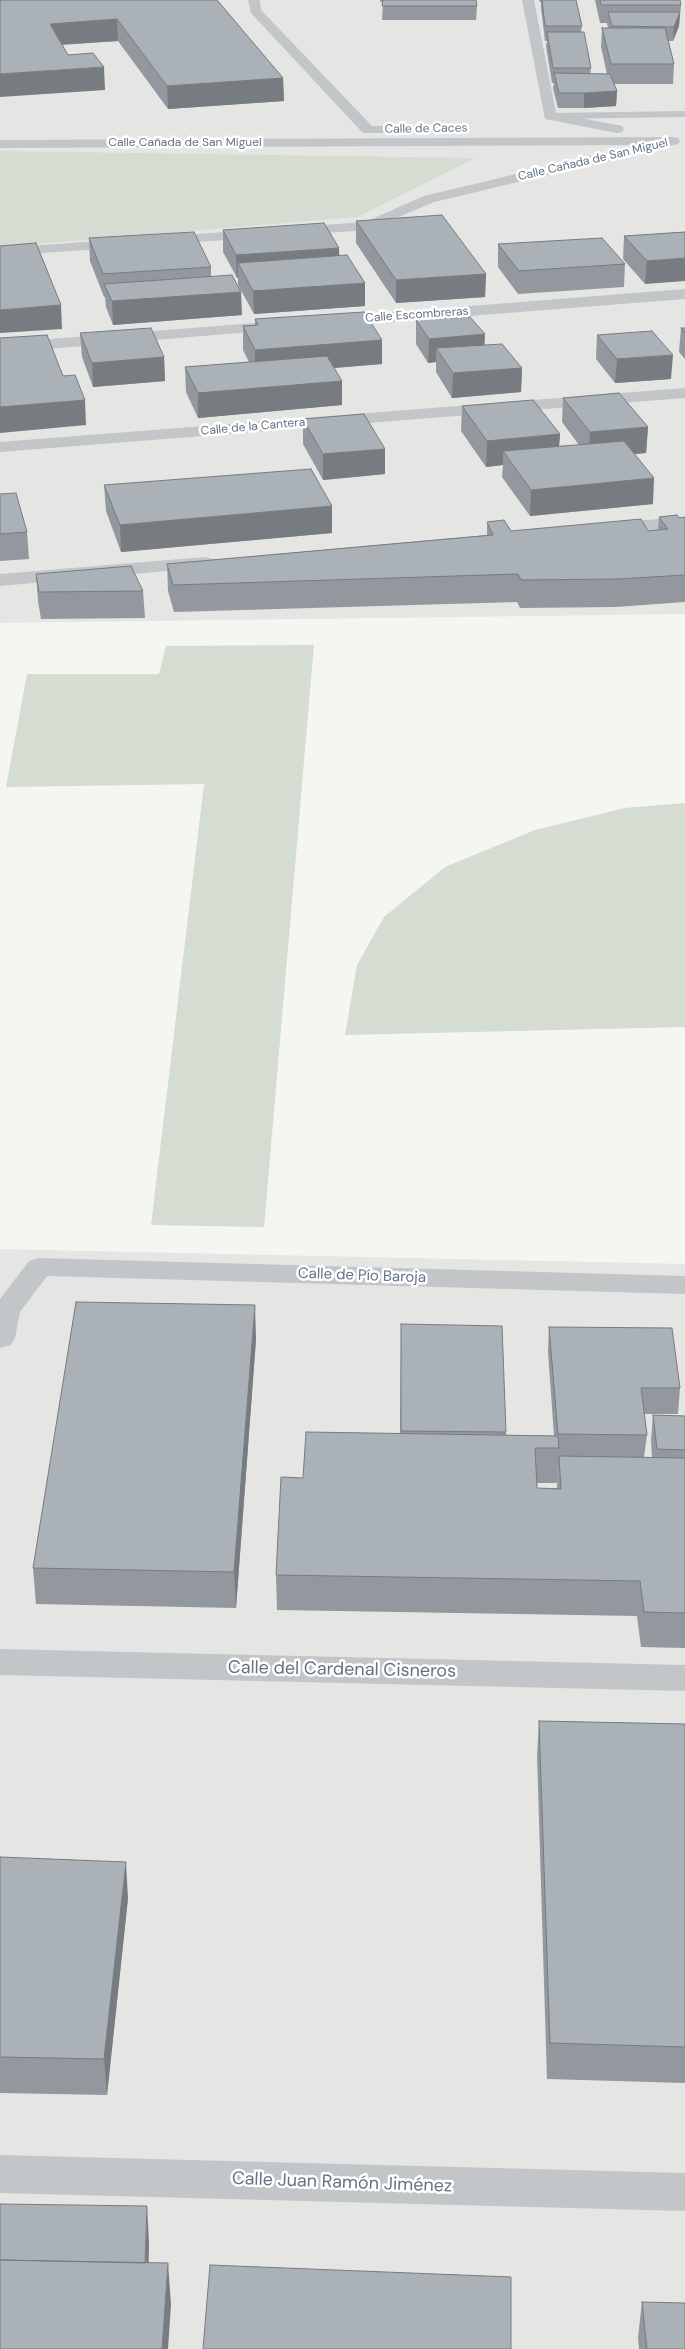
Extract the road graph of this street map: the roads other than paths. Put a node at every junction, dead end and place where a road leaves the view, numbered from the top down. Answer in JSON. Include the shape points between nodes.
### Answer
{"nodes":[{"id":1,"x":254,"y":0,"type":"edge"},
{"id":2,"x":528,"y":0,"type":"edge"},
{"id":3,"x":685,"y":114,"type":"edge"},
{"id":4,"x":550,"y":116,"type":"junction"},
{"id":5,"x":600,"y":126,"type":"junction"},
{"id":6,"x":542,"y":127,"type":"dead end"},
{"id":7,"x":426,"y":129,"type":"dead end"},
{"id":8,"x":679,"y":140,"type":"edge"},
{"id":9,"x":0,"y":144,"type":"edge"},
{"id":10,"x":0,"y":252,"type":"edge"},
{"id":11,"x":685,"y":294,"type":"edge"},
{"id":12,"x":318,"y":323,"type":"edge"},
{"id":13,"x":298,"y":324,"type":"edge"},
{"id":14,"x":0,"y":348,"type":"edge"},
{"id":15,"x":685,"y":393,"type":"edge"},
{"id":16,"x":0,"y":447,"type":"edge"},
{"id":17,"x":685,"y":523,"type":"edge"},
{"id":18,"x":586,"y":531,"type":"edge"},
{"id":19,"x":218,"y":562,"type":"edge"},
{"id":20,"x":0,"y":580,"type":"edge"},
{"id":21,"x":685,"y":1285,"type":"edge"},
{"id":22,"x":0,"y":1338,"type":"edge"},
{"id":23,"x":0,"y":1662,"type":"edge"},
{"id":24,"x":685,"y":1678,"type":"edge"},
{"id":25,"x":0,"y":2174,"type":"edge"},
{"id":26,"x":685,"y":2192,"type":"edge"}],
"edges":[{"from":1,"to":7,"type":"street","name":"Calle de Caces","via":[[255,11],[368,130]]},
{"from":2,"to":4,"type":"street"},
{"from":3,"to":4,"type":"lane"},
{"from":4,"to":5,"type":"street"},
{"from":5,"to":6,"type":"street"},
{"from":5,"to":8,"type":"street"},
{"from":8,"to":9,"type":"street","name":"Calle Cañada de San Miguel"},
{"from":8,"to":10,"type":"street","name":"Calle Cañada de San Miguel","via":[[430,199],[368,226]]},
{"from":11,"to":12,"type":"street","name":"Calle Escombreras"},
{"from":13,"to":14,"type":"street"},
{"from":15,"to":16,"type":"street","name":"Calle de la Cantera"},
{"from":17,"to":18,"type":"street"},
{"from":19,"to":20,"type":"street"},
{"from":21,"to":22,"type":"street","name":"Calle de Pío Baroja","via":[[39,1267],[6,1311]]},
{"from":23,"to":24,"type":"street","name":"Calle del Cardenal Cisneros"},
{"from":25,"to":26,"type":"street","name":"Calle Juan Ramón Jiménez"}]}
